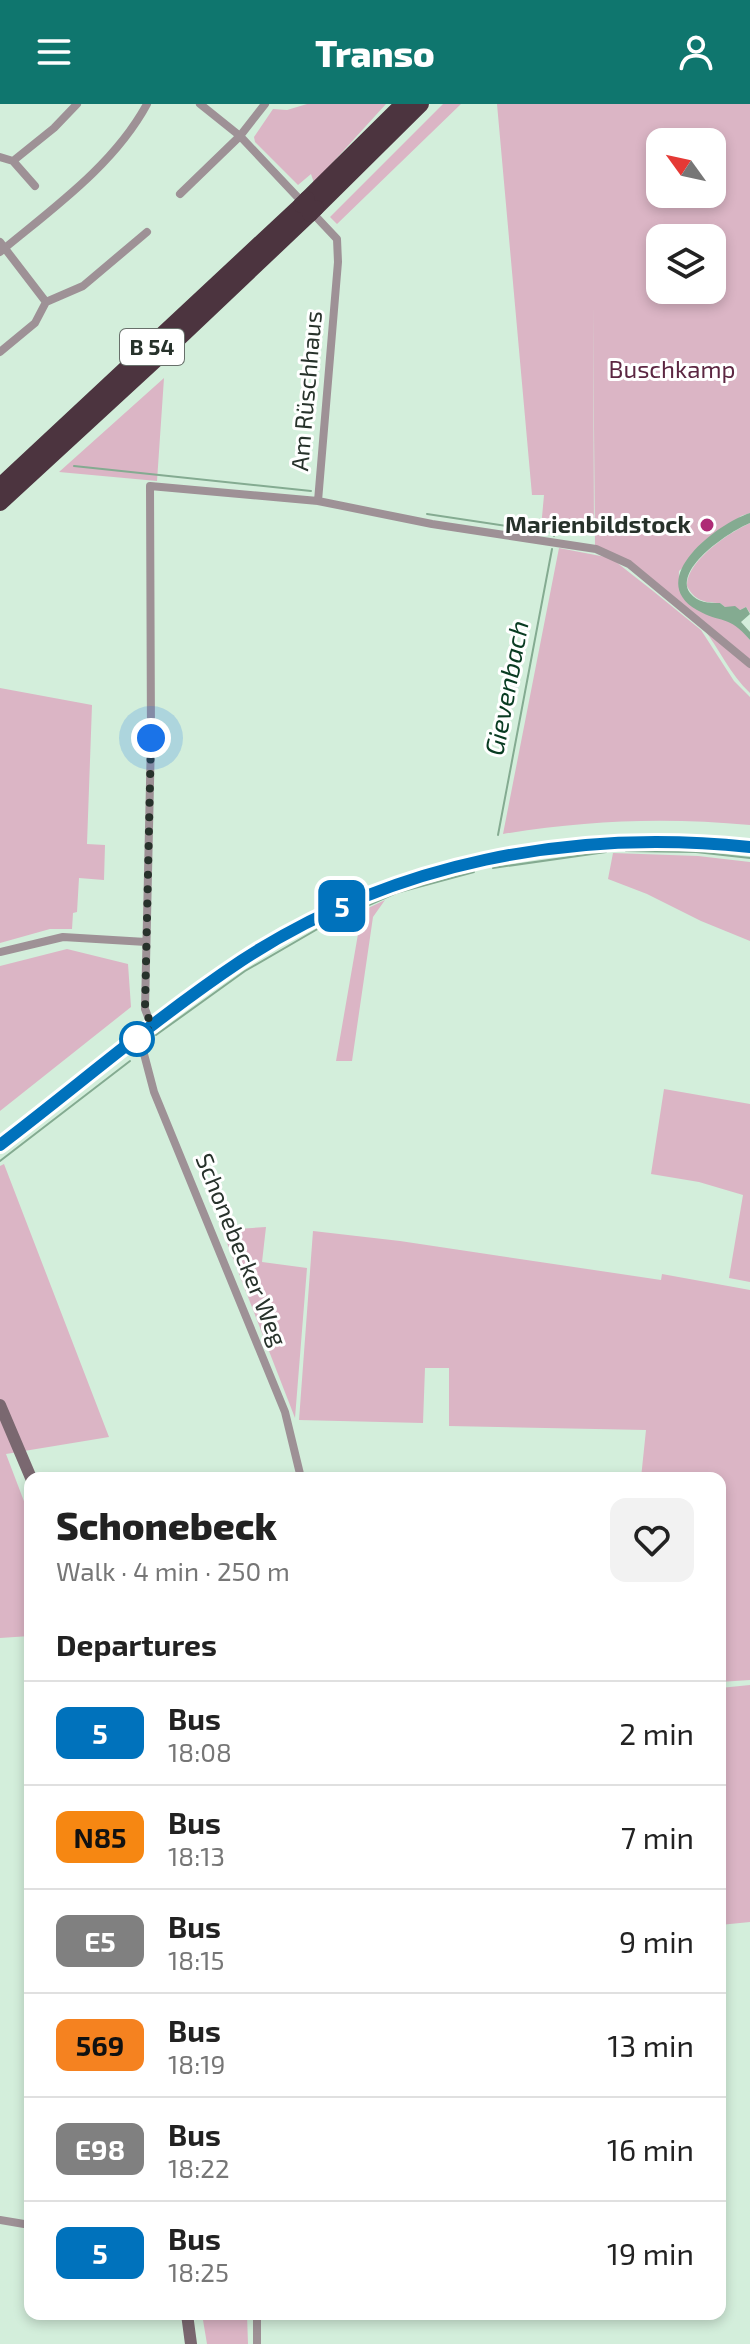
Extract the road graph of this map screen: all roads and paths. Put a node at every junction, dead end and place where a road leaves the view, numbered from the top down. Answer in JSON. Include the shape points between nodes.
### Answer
{"nodes":[{"id":1,"x":77,"y":104,"type":"edge"},
{"id":2,"x":147,"y":104,"type":"edge"},
{"id":3,"x":200,"y":104,"type":"edge"},
{"id":4,"x":265,"y":104,"type":"edge"},
{"id":5,"x":403,"y":104,"type":"edge"},
{"id":6,"x":421,"y":104,"type":"edge"},
{"id":7,"x":240,"y":136,"type":"junction"},
{"id":8,"x":0,"y":157,"type":"edge"},
{"id":9,"x":13,"y":161,"type":"junction"},
{"id":10,"x":35,"y":186,"type":"dead end"},
{"id":11,"x":180,"y":194,"type":"dead end"},
{"id":12,"x":308,"y":206,"type":"junction"},
{"id":13,"x":147,"y":232,"type":"dead end"},
{"id":14,"x":1,"y":248,"type":"edge"},
{"id":15,"x":46,"y":302,"type":"junction"},
{"id":16,"x":0,"y":352,"type":"edge"},
{"id":17,"x":0,"y":486,"type":"edge"},
{"id":18,"x":318,"y":501,"type":"junction"},
{"id":19,"x":0,"y":503,"type":"edge"},
{"id":20,"x":750,"y":664,"type":"edge"},
{"id":21,"x":750,"y":847,"type":"edge"},
{"id":22,"x":146,"y":942,"type":"junction"},
{"id":23,"x":0,"y":952,"type":"edge"},
{"id":24,"x":152,"y":1027,"type":"junction"},
{"id":25,"x":136,"y":1040,"type":"junction"},
{"id":26,"x":0,"y":1145,"type":"edge"},
{"id":27,"x":0,"y":1405,"type":"edge"},
{"id":28,"x":28,"y":1472,"type":"edge"},
{"id":29,"x":300,"y":1472,"type":"edge"},
{"id":30,"x":0,"y":2220,"type":"edge"},
{"id":31,"x":24,"y":2224,"type":"edge"},
{"id":32,"x":188,"y":2320,"type":"edge"},
{"id":33,"x":257,"y":2320,"type":"edge"},
{"id":34,"x":191,"y":2344,"type":"edge"},
{"id":35,"x":257,"y":2344,"type":"edge"}],
"edges":[{"from":1,"to":9,"type":"street"},
{"from":2,"to":14,"type":"street","via":[[125,139],[95,171]]},
{"from":3,"to":7,"type":"street","name":"Am Rüschhaus"},
{"from":4,"to":7,"type":"street"},
{"from":5,"to":12,"type":"highway","number":"B 54"},
{"from":6,"to":12,"type":"highway","number":"B 54"},
{"from":7,"to":11,"type":"street"},
{"from":7,"to":18,"type":"street","name":"Am Rüschhaus","via":[[337,239]]},
{"from":8,"to":9,"type":"street"},
{"from":9,"to":10,"type":"street"},
{"from":12,"to":17,"type":"highway","number":"B 54"},
{"from":12,"to":19,"type":"highway","number":"B 54","via":[[134,381]]},
{"from":13,"to":15,"type":"street","via":[[83,286]]},
{"from":14,"to":15,"type":"street"},
{"from":15,"to":16,"type":"street","via":[[35,323]]},
{"from":18,"to":20,"type":"street","name":"Am Rüschhaus","via":[[613,555]]},
{"from":18,"to":22,"type":"street","via":[[150,486]]},
{"from":21,"to":24,"type":"main road","via":[[670,841],[588,843],[521,851],[438,871],[351,902],[275,940]]},
{"from":22,"to":23,"type":"street","via":[[63,937]]},
{"from":22,"to":24,"type":"street","via":[[145,1009]]},
{"from":24,"to":25,"type":"main road"},
{"from":25,"to":26,"type":"main road"},
{"from":25,"to":29,"type":"street","name":"Schonebecker Weg","via":[[285,1412]]},
{"from":27,"to":28,"type":"main road"},
{"from":30,"to":31,"type":"street"},
{"from":32,"to":34,"type":"main road"},
{"from":33,"to":35,"type":"street"}]}
